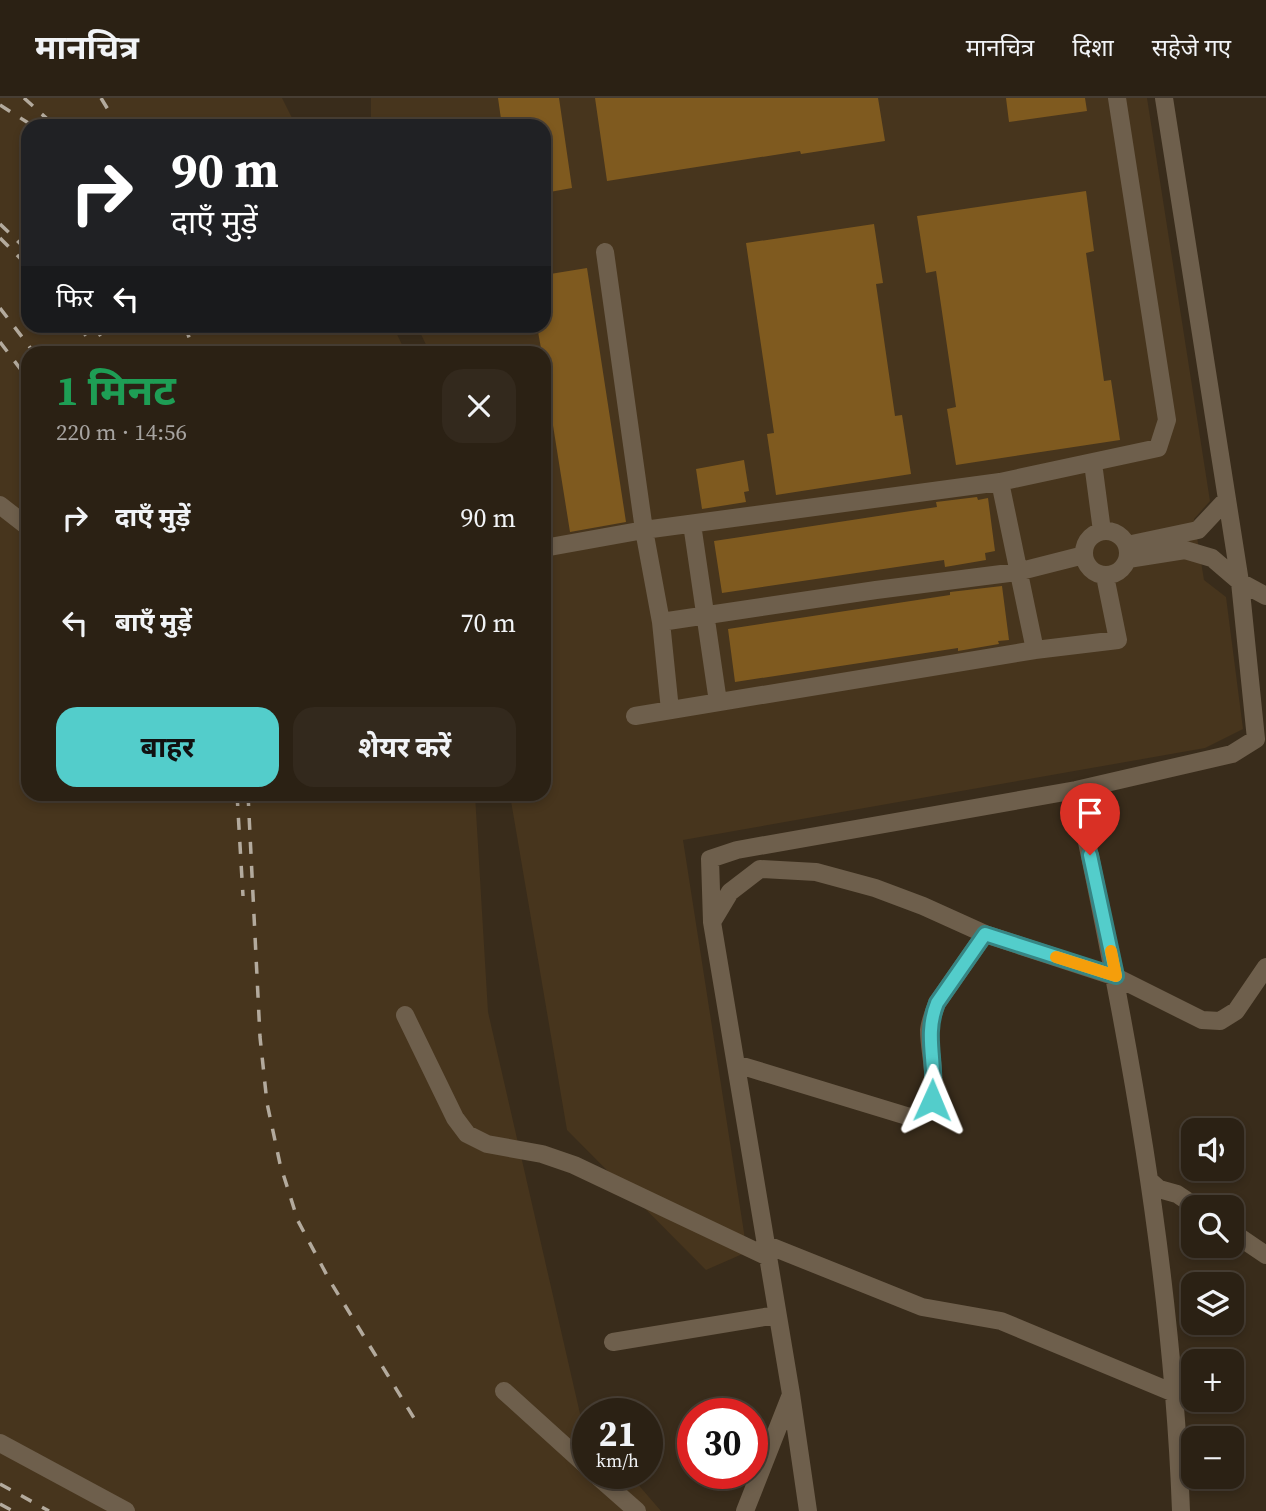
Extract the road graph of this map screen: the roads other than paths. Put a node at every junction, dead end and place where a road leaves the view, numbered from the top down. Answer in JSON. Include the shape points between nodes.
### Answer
{"nodes":[{"id":1,"x":1117,"y":98,"type":"edge"},
{"id":2,"x":1164,"y":98,"type":"edge"},
{"id":3,"x":604,"y":252,"type":"dead end"},
{"id":4,"x":1093,"y":463,"type":"junction"},
{"id":5,"x":1000,"y":482,"type":"junction"},
{"id":6,"x":1227,"y":499,"type":"junction"},
{"id":7,"x":0,"y":505,"type":"edge"},
{"id":8,"x":21,"y":522,"type":"edge"},
{"id":9,"x":692,"y":524,"type":"junction"},
{"id":10,"x":644,"y":530,"type":"junction"},
{"id":11,"x":1102,"y":531,"type":"junction"},
{"id":12,"x":551,"y":547,"type":"edge"},
{"id":13,"x":1127,"y":552,"type":"junction"},
{"id":14,"x":1084,"y":555,"type":"junction"},
{"id":15,"x":1017,"y":572,"type":"junction"},
{"id":16,"x":1105,"y":576,"type":"junction"},
{"id":17,"x":1240,"y":582,"type":"junction"},
{"id":18,"x":1266,"y":596,"type":"edge"},
{"id":19,"x":706,"y":615,"type":"junction"},
{"id":20,"x":661,"y":622,"type":"junction"},
{"id":21,"x":1035,"y":650,"type":"junction"},
{"id":22,"x":718,"y":702,"type":"junction"},
{"id":23,"x":670,"y":710,"type":"junction"},
{"id":24,"x":635,"y":716,"type":"dead end"},
{"id":25,"x":1076,"y":790,"type":"junction"},
{"id":26,"x":712,"y":922,"type":"junction"},
{"id":27,"x":985,"y":934,"type":"junction"},
{"id":28,"x":1266,"y":967,"type":"edge"},
{"id":29,"x":1116,"y":976,"type":"junction"},
{"id":30,"x":405,"y":1015,"type":"dead end"},
{"id":31,"x":736,"y":1064,"type":"junction"},
{"id":32,"x":1150,"y":1181,"type":"junction"},
{"id":33,"x":1181,"y":1197,"type":"edge"},
{"id":34,"x":1244,"y":1240,"type":"edge"},
{"id":35,"x":766,"y":1251,"type":"junction"},
{"id":36,"x":1266,"y":1255,"type":"edge"},
{"id":37,"x":778,"y":1315,"type":"junction"},
{"id":38,"x":614,"y":1342,"type":"dead end"},
{"id":39,"x":504,"y":1391,"type":"dead end"},
{"id":40,"x":1174,"y":1393,"type":"junction"},
{"id":41,"x":791,"y":1394,"type":"junction"},
{"id":42,"x":0,"y":1443,"type":"edge"},
{"id":43,"x":572,"y":1453,"type":"edge"},
{"id":44,"x":612,"y":1489,"type":"edge"},
{"id":45,"x":126,"y":1511,"type":"edge"},
{"id":46,"x":637,"y":1511,"type":"edge"},
{"id":47,"x":745,"y":1511,"type":"edge"},
{"id":48,"x":808,"y":1511,"type":"edge"},
{"id":49,"x":1181,"y":1511,"type":"edge"}],
"edges":[{"from":1,"to":4,"type":"street","via":[[1167,420],[1158,448]]},
{"from":2,"to":6,"type":"street"},
{"from":3,"to":10,"type":"street"},
{"from":4,"to":5,"type":"street"},
{"from":4,"to":11,"type":"street"},
{"from":5,"to":9,"type":"street"},
{"from":5,"to":15,"type":"street"},
{"from":6,"to":13,"type":"street","via":[[1198,530]]},
{"from":6,"to":17,"type":"street"},
{"from":7,"to":8,"type":"street"},
{"from":9,"to":10,"type":"street"},
{"from":9,"to":19,"type":"street"},
{"from":10,"to":12,"type":"street"},
{"from":10,"to":20,"type":"street"},
{"from":11,"to":13,"type":"street","via":[[1117,533]]},
{"from":11,"to":14,"type":"street","via":[[1088,540]]},
{"from":13,"to":16,"type":"street","via":[[1119,572]]},
{"from":13,"to":17,"type":"street","via":[[1185,550],[1212,558]]},
{"from":14,"to":15,"type":"street"},
{"from":14,"to":16,"type":"street","via":[[1090,569]]},
{"from":15,"to":19,"type":"street"},
{"from":15,"to":21,"type":"street"},
{"from":16,"to":21,"type":"street","via":[[1118,640]]},
{"from":17,"to":18,"type":"street"},
{"from":17,"to":25,"type":"street","via":[[1256,739],[1232,754]]},
{"from":19,"to":20,"type":"street"},
{"from":19,"to":22,"type":"street"},
{"from":20,"to":23,"type":"street"},
{"from":21,"to":22,"type":"street"},
{"from":22,"to":23,"type":"street"},
{"from":23,"to":24,"type":"street"},
{"from":25,"to":26,"type":"street","via":[[737,850],[709,859]]},
{"from":25,"to":29,"type":"street"},
{"from":26,"to":27,"type":"street","via":[[730,891],[760,869],[817,872],[875,888]]},
{"from":26,"to":31,"type":"street"},
{"from":27,"to":29,"type":"street"},
{"from":27,"to":31,"type":"street","via":[[932,1016],[934,1087],[932,1100],[919,1115],[909,1117]]},
{"from":28,"to":29,"type":"street","via":[[1236,1011],[1220,1021],[1202,1020]]},
{"from":29,"to":32,"type":"street"},
{"from":30,"to":35,"type":"street","via":[[467,1134],[487,1144],[574,1165]]},
{"from":31,"to":35,"type":"street"},
{"from":32,"to":33,"type":"street"},
{"from":32,"to":40,"type":"street"},
{"from":34,"to":36,"type":"street"},
{"from":35,"to":37,"type":"street"},
{"from":35,"to":40,"type":"street","via":[[922,1307],[1001,1321]]},
{"from":37,"to":38,"type":"street"},
{"from":37,"to":41,"type":"street"},
{"from":39,"to":43,"type":"street"},
{"from":40,"to":49,"type":"street"},
{"from":41,"to":47,"type":"street"},
{"from":41,"to":48,"type":"street"},
{"from":42,"to":45,"type":"street"},
{"from":44,"to":46,"type":"street"}]}
